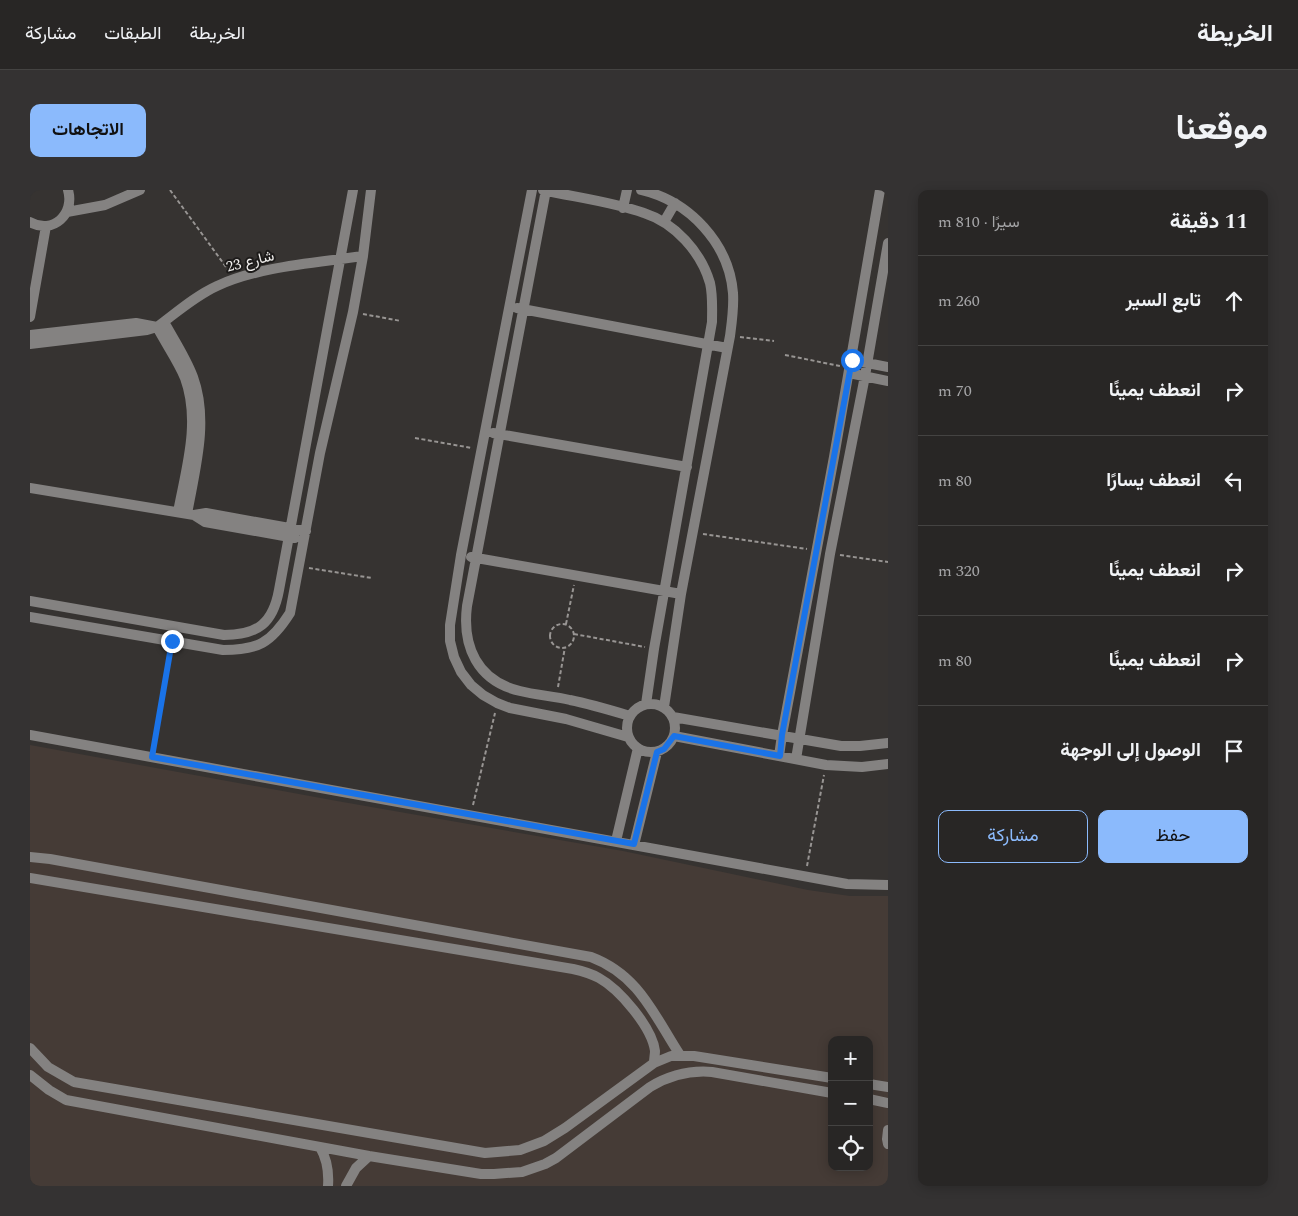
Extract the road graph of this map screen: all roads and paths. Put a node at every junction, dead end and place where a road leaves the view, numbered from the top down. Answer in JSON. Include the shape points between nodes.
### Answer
{"nodes":[{"id":1,"x":70,"y":190,"type":"edge"},
{"id":2,"x":140,"y":190,"type":"edge"},
{"id":3,"x":170,"y":190,"type":"edge"},
{"id":4,"x":352,"y":190,"type":"edge"},
{"id":5,"x":371,"y":190,"type":"edge"},
{"id":6,"x":532,"y":190,"type":"edge"},
{"id":7,"x":545,"y":190,"type":"edge"},
{"id":8,"x":627,"y":190,"type":"edge"},
{"id":9,"x":641,"y":190,"type":"edge"},
{"id":10,"x":880,"y":190,"type":"edge"},
{"id":11,"x":675,"y":203,"type":"junction"},
{"id":12,"x":623,"y":208,"type":"junction"},
{"id":13,"x":67,"y":212,"type":"junction"},
{"id":14,"x":30,"y":222,"type":"edge"},
{"id":15,"x":664,"y":222,"type":"junction"},
{"id":16,"x":46,"y":226,"type":"junction"},
{"id":17,"x":888,"y":243,"type":"edge"},
{"id":18,"x":364,"y":256,"type":"junction"},
{"id":19,"x":340,"y":259,"type":"junction"},
{"id":20,"x":234,"y":279,"type":"junction"},
{"id":21,"x":509,"y":307,"type":"junction"},
{"id":22,"x":523,"y":310,"type":"junction"},
{"id":23,"x":353,"y":312,"type":"junction"},
{"id":24,"x":30,"y":317,"type":"edge"},
{"id":25,"x":401,"y":321,"type":"dead end"},
{"id":26,"x":160,"y":325,"type":"junction"},
{"id":27,"x":30,"y":335,"type":"edge"},
{"id":28,"x":730,"y":336,"type":"junction"},
{"id":29,"x":774,"y":341,"type":"dead end"},
{"id":30,"x":30,"y":344,"type":"edge"},
{"id":31,"x":708,"y":346,"type":"junction"},
{"id":32,"x":727,"y":348,"type":"junction"},
{"id":33,"x":785,"y":355,"type":"dead end"},
{"id":34,"x":867,"y":363,"type":"junction"},
{"id":35,"x":850,"y":367,"type":"junction"},
{"id":36,"x":888,"y":367,"type":"edge"},
{"id":37,"x":865,"y":376,"type":"junction"},
{"id":38,"x":888,"y":381,"type":"edge"},
{"id":39,"x":695,"y":423,"type":"junction"},
{"id":40,"x":713,"y":426,"type":"junction"},
{"id":41,"x":485,"y":432,"type":"junction"},
{"id":42,"x":499,"y":434,"type":"junction"},
{"id":43,"x":415,"y":438,"type":"dead end"},
{"id":44,"x":482,"y":450,"type":"junction"},
{"id":45,"x":686,"y":467,"type":"junction"},
{"id":46,"x":30,"y":488,"type":"edge"},
{"id":47,"x":186,"y":514,"type":"junction"},
{"id":48,"x":290,"y":532,"type":"junction"},
{"id":49,"x":693,"y":532,"type":"junction"},
{"id":50,"x":305,"y":535,"type":"junction"},
{"id":51,"x":816,"y":550,"type":"junction"},
{"id":52,"x":830,"y":554,"type":"junction"},
{"id":53,"x":462,"y":555,"type":"junction"},
{"id":54,"x":475,"y":557,"type":"junction"},
{"id":55,"x":888,"y":562,"type":"edge"},
{"id":56,"x":299,"y":567,"type":"junction"},
{"id":57,"x":576,"y":575,"type":"junction"},
{"id":58,"x":372,"y":578,"type":"dead end"},
{"id":59,"x":664,"y":591,"type":"junction"},
{"id":60,"x":681,"y":594,"type":"junction"},
{"id":61,"x":30,"y":601,"type":"edge"},
{"id":62,"x":30,"y":617,"type":"edge"},
{"id":63,"x":566,"y":624,"type":"junction"},
{"id":64,"x":574,"y":634,"type":"junction"},
{"id":65,"x":172,"y":641,"type":"junction"},
{"id":66,"x":565,"y":647,"type":"junction"},
{"id":67,"x":654,"y":648,"type":"junction"},
{"id":68,"x":556,"y":697,"type":"junction"},
{"id":69,"x":498,"y":704,"type":"junction"},
{"id":70,"x":646,"y":704,"type":"junction"},
{"id":71,"x":664,"y":707,"type":"junction"},
{"id":72,"x":630,"y":716,"type":"junction"},
{"id":73,"x":673,"y":717,"type":"junction"},
{"id":74,"x":30,"y":735,"type":"edge"},
{"id":75,"x":782,"y":735,"type":"junction"},
{"id":76,"x":674,"y":736,"type":"junction"},
{"id":77,"x":628,"y":737,"type":"junction"},
{"id":78,"x":798,"y":738,"type":"junction"},
{"id":79,"x":888,"y":743,"type":"edge"},
{"id":80,"x":638,"y":748,"type":"junction"},
{"id":81,"x":657,"y":752,"type":"junction"},
{"id":82,"x":780,"y":756,"type":"junction"},
{"id":83,"x":152,"y":757,"type":"junction"},
{"id":84,"x":796,"y":759,"type":"junction"},
{"id":85,"x":888,"y":764,"type":"edge"},
{"id":86,"x":826,"y":765,"type":"junction"},
{"id":87,"x":471,"y":815,"type":"junction"},
{"id":88,"x":616,"y":841,"type":"junction"},
{"id":89,"x":634,"y":844,"type":"junction"},
{"id":90,"x":30,"y":857,"type":"edge"},
{"id":91,"x":806,"y":876,"type":"junction"},
{"id":92,"x":30,"y":878,"type":"edge"},
{"id":93,"x":888,"y":885,"type":"edge"},
{"id":94,"x":30,"y":1048,"type":"edge"},
{"id":95,"x":680,"y":1055,"type":"junction"},
{"id":96,"x":654,"y":1062,"type":"junction"},
{"id":97,"x":30,"y":1075,"type":"edge"},
{"id":98,"x":828,"y":1077,"type":"edge"},
{"id":99,"x":873,"y":1085,"type":"edge"},
{"id":100,"x":888,"y":1087,"type":"edge"},
{"id":101,"x":828,"y":1092,"type":"edge"},
{"id":102,"x":873,"y":1100,"type":"edge"},
{"id":103,"x":888,"y":1103,"type":"edge"},
{"id":104,"x":888,"y":1130,"type":"edge"},
{"id":105,"x":888,"y":1144,"type":"edge"},
{"id":106,"x":320,"y":1147,"type":"junction"},
{"id":107,"x":369,"y":1156,"type":"junction"},
{"id":108,"x":328,"y":1186,"type":"edge"},
{"id":109,"x":346,"y":1186,"type":"edge"}],
"edges":[{"from":1,"to":13,"type":"street"},
{"from":2,"to":13,"type":"street","via":[[105,205]]},
{"from":3,"to":20,"type":"path"},
{"from":4,"to":19,"type":"street"},
{"from":5,"to":18,"type":"street"},
{"from":6,"to":21,"type":"street"},
{"from":7,"to":12,"type":"street"},
{"from":7,"to":22,"type":"street"},
{"from":8,"to":12,"type":"street"},
{"from":9,"to":11,"type":"street"},
{"from":10,"to":35,"type":"street"},
{"from":11,"to":15,"type":"street"},
{"from":11,"to":28,"type":"street","via":[[708,231],[720,250],[733,292]]},
{"from":12,"to":15,"type":"street"},
{"from":13,"to":16,"type":"street","via":[[56,223]]},
{"from":14,"to":16,"type":"street"},
{"from":15,"to":31,"type":"street","via":[[693,249],[710,283],[713,302]]},
{"from":16,"to":24,"type":"street"},
{"from":17,"to":34,"type":"street"},
{"from":18,"to":19,"type":"street","name":"شارع 23"},
{"from":18,"to":23,"type":"street"},
{"from":19,"to":20,"type":"street","name":"شارع 23"},
{"from":19,"to":48,"type":"street"},
{"from":20,"to":26,"type":"street","name":"شارع 23","via":[[208,291]]},
{"from":21,"to":22,"type":"street"},
{"from":21,"to":41,"type":"street"},
{"from":22,"to":31,"type":"street"},
{"from":22,"to":42,"type":"street"},
{"from":23,"to":25,"type":"path"},
{"from":23,"to":50,"type":"street","via":[[320,452]]},
{"from":26,"to":27,"type":"street","via":[[136,323]]},
{"from":26,"to":30,"type":"street","via":[[136,332]]},
{"from":26,"to":47,"type":"street","via":[[180,369],[192,407]]},
{"from":28,"to":29,"type":"path"},
{"from":28,"to":32,"type":"street"},
{"from":31,"to":32,"type":"street"},
{"from":31,"to":39,"type":"street"},
{"from":32,"to":40,"type":"street"},
{"from":33,"to":35,"type":"path"},
{"from":34,"to":35,"type":"street"},
{"from":34,"to":36,"type":"street"},
{"from":34,"to":37,"type":"street"},
{"from":35,"to":37,"type":"street"},
{"from":35,"to":51,"type":"street"},
{"from":37,"to":38,"type":"street"},
{"from":37,"to":52,"type":"street"},
{"from":39,"to":40,"type":"street"},
{"from":39,"to":45,"type":"street"},
{"from":40,"to":49,"type":"street"},
{"from":41,"to":42,"type":"street"},
{"from":41,"to":44,"type":"street"},
{"from":42,"to":45,"type":"street"},
{"from":42,"to":54,"type":"street"},
{"from":43,"to":44,"type":"path"},
{"from":44,"to":53,"type":"street"},
{"from":45,"to":59,"type":"street"},
{"from":46,"to":47,"type":"street"},
{"from":47,"to":48,"type":"street","via":[[206,513]]},
{"from":48,"to":50,"type":"street"},
{"from":48,"to":61,"type":"street","via":[[276,606],[268,620],[255,630],[240,635],[224,635]]},
{"from":49,"to":51,"type":"path"},
{"from":49,"to":60,"type":"street"},
{"from":50,"to":56,"type":"street"},
{"from":51,"to":75,"type":"street"},
{"from":52,"to":55,"type":"path"},
{"from":52,"to":78,"type":"street"},
{"from":53,"to":54,"type":"street"},
{"from":53,"to":69,"type":"street","via":[[450,641],[454,657],[471,685]]},
{"from":54,"to":57,"type":"street"},
{"from":54,"to":68,"type":"street","via":[[465,623],[474,657],[484,671],[506,687]]},
{"from":56,"to":58,"type":"path"},
{"from":56,"to":65,"type":"street","via":[[290,613],[279,630],[263,643],[243,650],[223,650]]},
{"from":57,"to":59,"type":"street"},
{"from":57,"to":63,"type":"path"},
{"from":59,"to":60,"type":"street"},
{"from":59,"to":67,"type":"street"},
{"from":60,"to":71,"type":"street"},
{"from":62,"to":65,"type":"street"},
{"from":63,"to":64,"type":"path"},
{"from":63,"to":66,"type":"path","via":[[556,626],[550,635],[556,646]]},
{"from":64,"to":66,"type":"path","via":[[571,643]]},
{"from":64,"to":67,"type":"path"},
{"from":65,"to":83,"type":"path"},
{"from":66,"to":68,"type":"path"},
{"from":67,"to":70,"type":"street"},
{"from":68,"to":72,"type":"street"},
{"from":69,"to":77,"type":"street"},
{"from":69,"to":87,"type":"path"},
{"from":70,"to":71,"type":"street"},
{"from":70,"to":72,"type":"street"},
{"from":71,"to":73,"type":"street"},
{"from":72,"to":77,"type":"street"},
{"from":73,"to":75,"type":"street"},
{"from":73,"to":76,"type":"street"},
{"from":74,"to":83,"type":"street"},
{"from":75,"to":78,"type":"street"},
{"from":75,"to":82,"type":"street"},
{"from":76,"to":81,"type":"street","via":[[664,749]]},
{"from":76,"to":82,"type":"street"},
{"from":77,"to":80,"type":"street"},
{"from":78,"to":79,"type":"street","via":[[841,746]]},
{"from":78,"to":84,"type":"street"},
{"from":80,"to":81,"type":"street"},
{"from":80,"to":88,"type":"street"},
{"from":81,"to":89,"type":"street"},
{"from":82,"to":84,"type":"street"},
{"from":83,"to":87,"type":"street"},
{"from":84,"to":86,"type":"street"},
{"from":85,"to":86,"type":"street","via":[[862,767]]},
{"from":86,"to":91,"type":"path"},
{"from":87,"to":88,"type":"street"},
{"from":88,"to":89,"type":"street"},
{"from":89,"to":91,"type":"street"},
{"from":90,"to":95,"type":"street","via":[[591,957],[618,970],[635,986]]},
{"from":91,"to":93,"type":"street","via":[[847,884]]},
{"from":92,"to":96,"type":"street","via":[[589,973],[608,984],[642,1022],[652,1041]]},
{"from":94,"to":96,"type":"street","via":[[48,1067],[74,1082],[485,1153],[520,1150],[544,1142]]},
{"from":95,"to":96,"type":"street"},
{"from":95,"to":98,"type":"street"},
{"from":97,"to":106,"type":"street","via":[[66,1100]]},
{"from":99,"to":100,"type":"street"},
{"from":101,"to":107,"type":"street","via":[[712,1072],[690,1072],[659,1082],[556,1158],[522,1172],[481,1174]]},
{"from":102,"to":103,"type":"street"},
{"from":104,"to":105,"type":"street"},
{"from":106,"to":107,"type":"street"},
{"from":106,"to":108,"type":"street","via":[[328,1169]]},
{"from":107,"to":109,"type":"street","via":[[356,1168]]}]}
